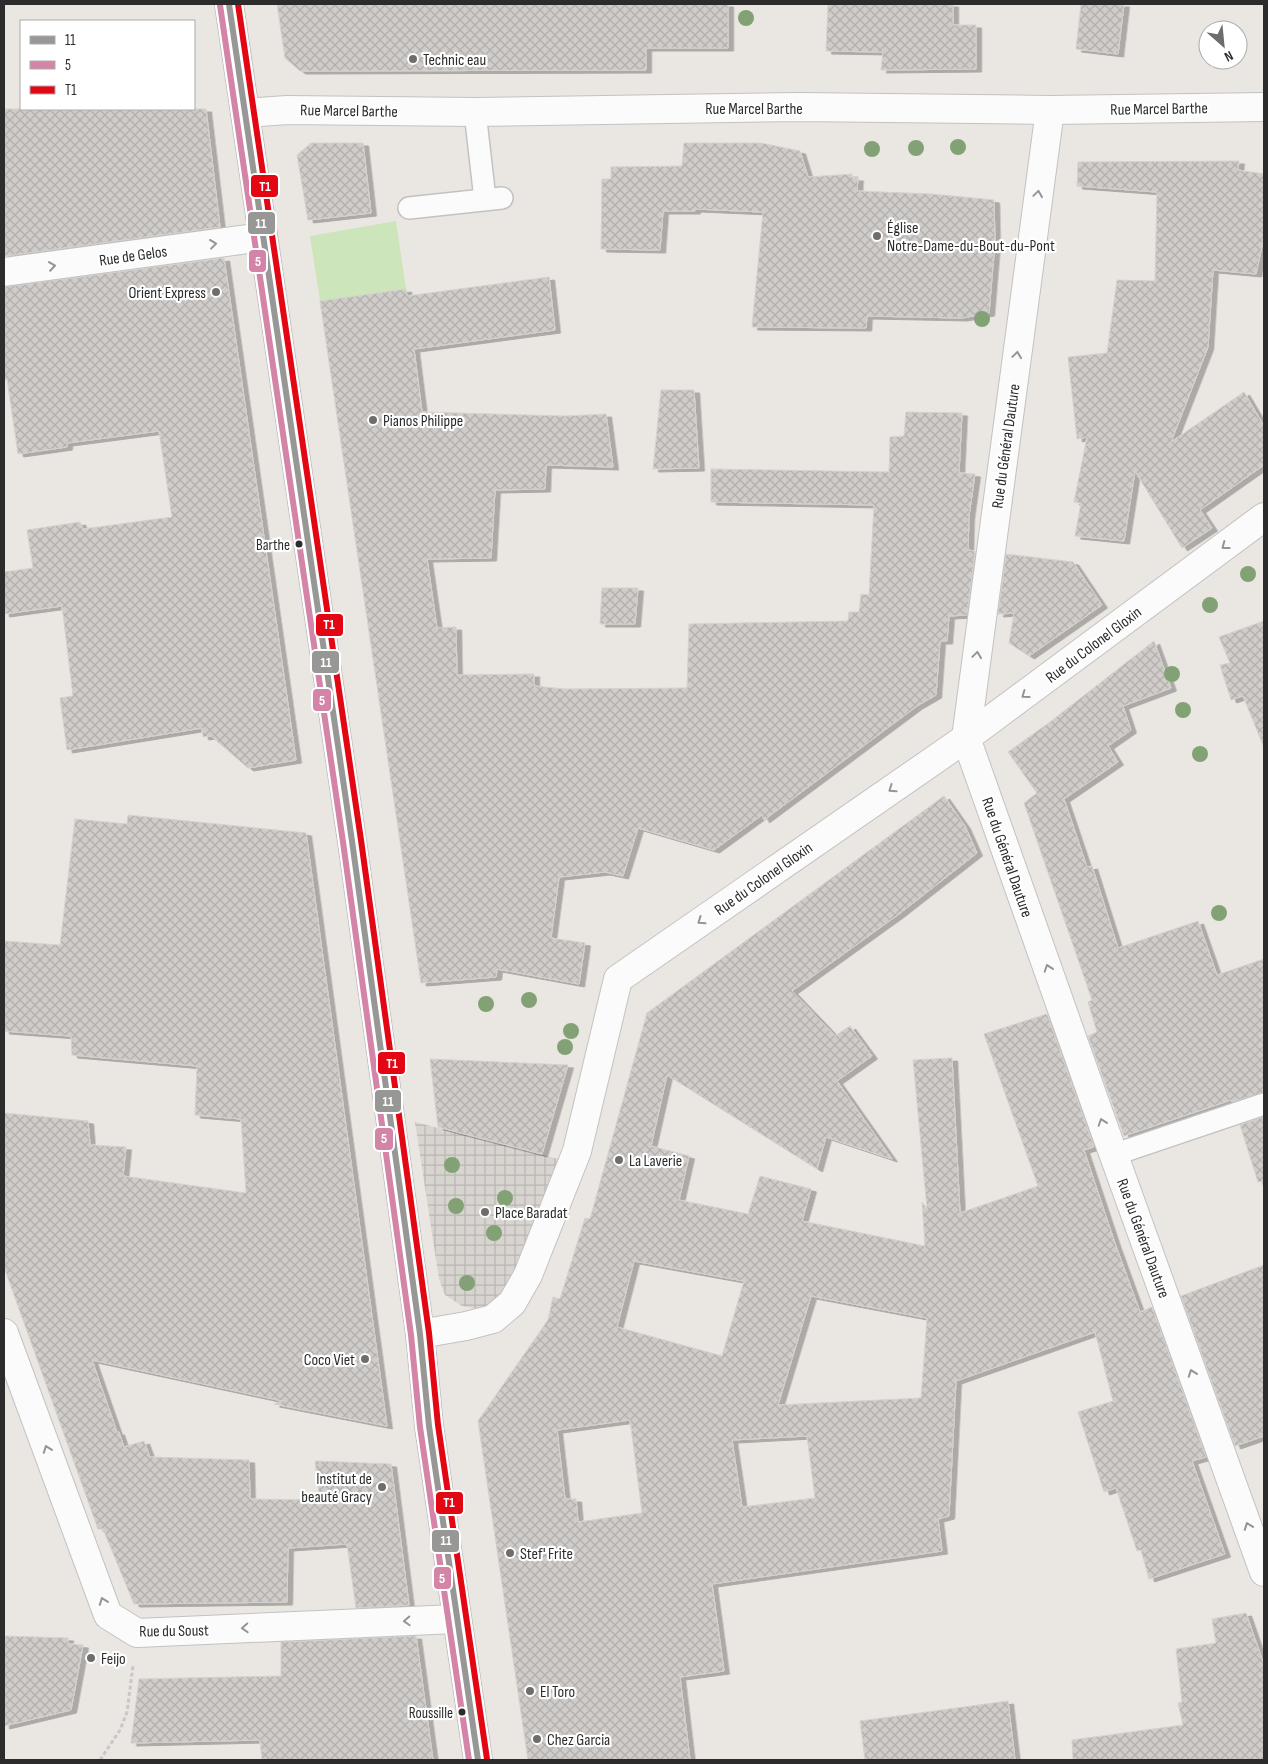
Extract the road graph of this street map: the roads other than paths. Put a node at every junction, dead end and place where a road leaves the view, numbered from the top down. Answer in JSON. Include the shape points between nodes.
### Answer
{"nodes":[{"id":1,"x":229,"y":4,"type":"edge"},
{"id":2,"x":1264,"y":107,"type":"edge"},
{"id":3,"x":1050,"y":110,"type":"junction"},
{"id":4,"x":244,"y":112,"type":"junction"},
{"id":5,"x":475,"y":112,"type":"junction"},
{"id":6,"x":409,"y":208,"type":"dead end"},
{"id":7,"x":263,"y":238,"type":"junction"},
{"id":8,"x":4,"y":272,"type":"edge"},
{"id":9,"x":1264,"y":516,"type":"edge"},
{"id":10,"x":966,"y":738,"type":"junction"},
{"id":11,"x":1264,"y":1104,"type":"edge"},
{"id":12,"x":1114,"y":1155,"type":"junction"},
{"id":13,"x":4,"y":1333,"type":"edge"},
{"id":14,"x":420,"y":1334,"type":"junction"},
{"id":15,"x":1264,"y":1572,"type":"edge"},
{"id":16,"x":456,"y":1619,"type":"junction"},
{"id":17,"x":478,"y":1760,"type":"edge"}],
"edges":[{"from":1,"to":4,"type":"street"},
{"from":2,"to":3,"type":"street","name":"Rue Marcel Barthe"},
{"from":3,"to":5,"type":"street","name":"Rue Marcel Barthe","via":[[792,108]]},
{"from":10,"to":3,"type":"street","name":"Rue du Général Dauture","one_way":true},
{"from":4,"to":5,"type":"street","name":"Rue Marcel Barthe"},
{"from":4,"to":7,"type":"street"},
{"from":5,"to":6,"type":"lane","via":[[494,199]]},
{"from":8,"to":7,"type":"street","name":"Rue de Gelos","one_way":true},
{"from":7,"to":14,"type":"street"},
{"from":9,"to":10,"type":"street","name":"Rue du Colonel Gloxin","one_way":true},
{"from":12,"to":10,"type":"street","name":"Rue du Général Dauture","one_way":true},
{"from":10,"to":14,"type":"street","name":"Rue du Colonel Gloxin","one_way":true,"via":[[618,979],[577,1151],[528,1275],[512,1303],[493,1318]]},
{"from":11,"to":12,"type":"lane"},
{"from":15,"to":12,"type":"street","name":"Rue du Général Dauture","one_way":true},
{"from":16,"to":13,"type":"street","name":"Rue du Soust","one_way":true,"via":[[137,1633],[108,1615]]},
{"from":14,"to":16,"type":"street","via":[[429,1426]]},
{"from":16,"to":17,"type":"street"}]}
